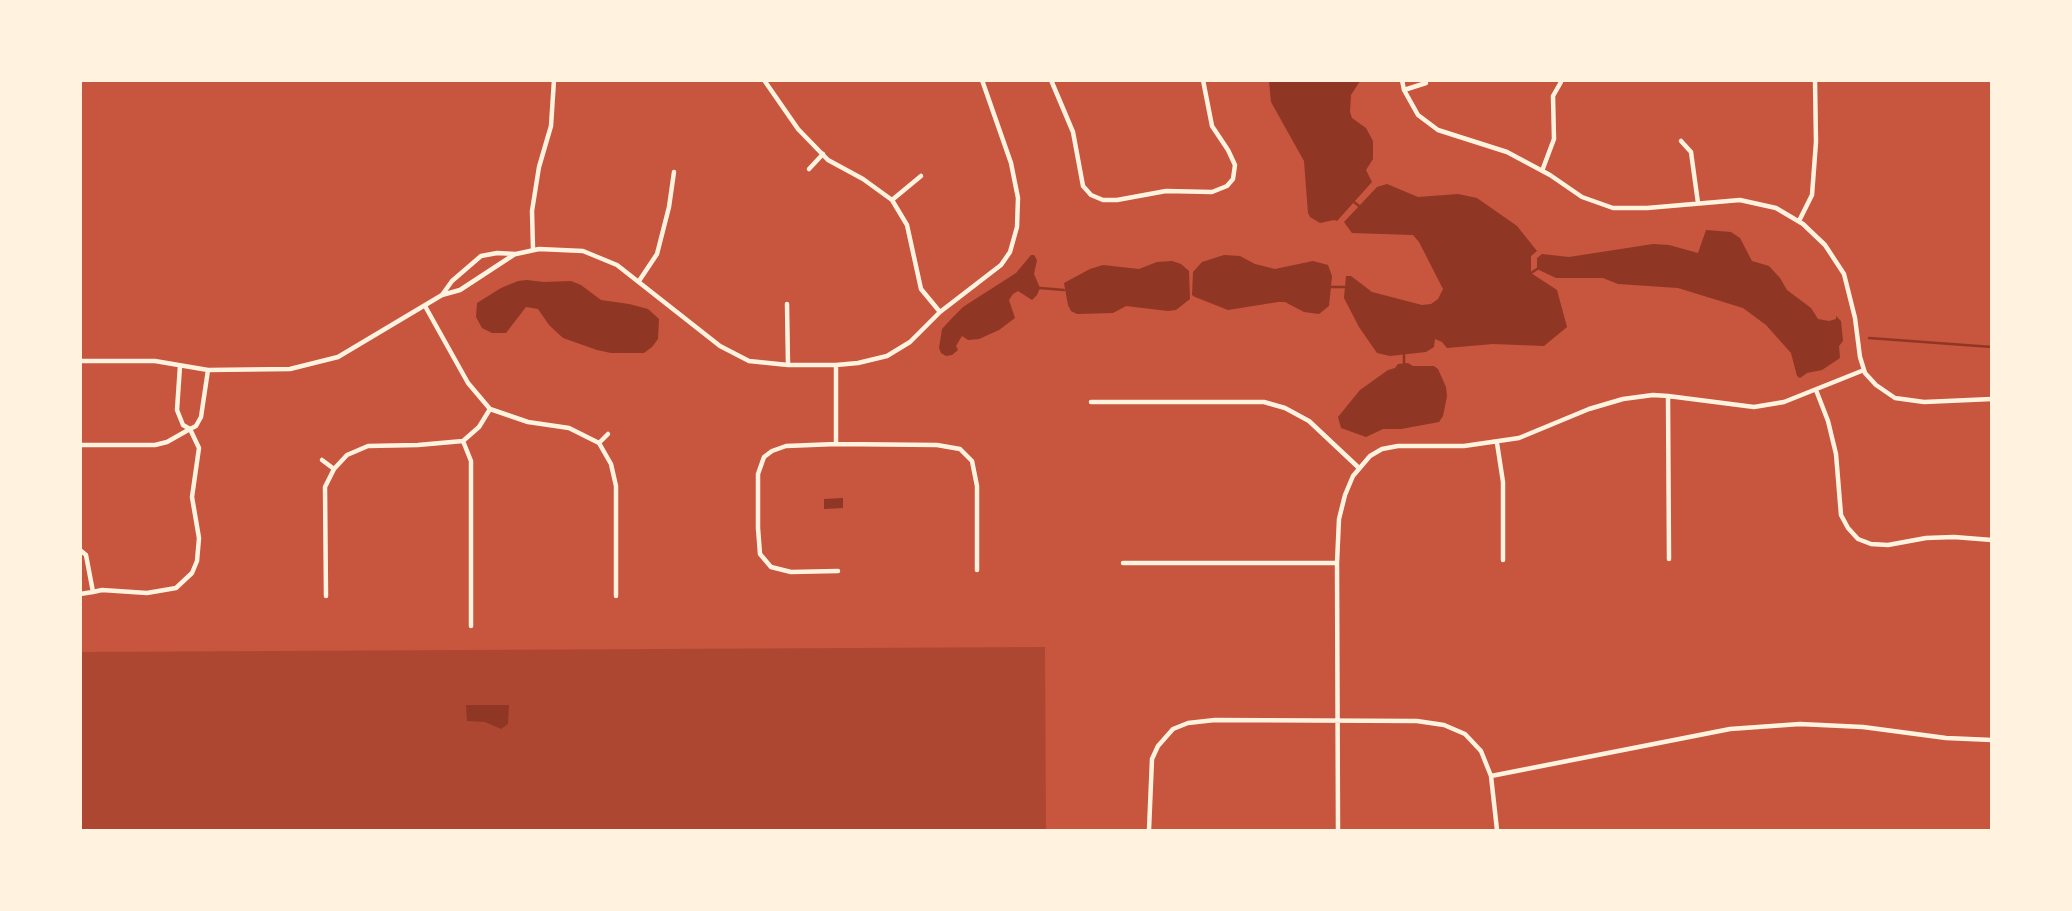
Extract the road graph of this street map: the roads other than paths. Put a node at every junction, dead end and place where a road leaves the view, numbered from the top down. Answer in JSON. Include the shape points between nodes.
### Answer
{"nodes":[{"id":1,"x":554,"y":80,"type":"edge"},
{"id":2,"x":764,"y":80,"type":"edge"},
{"id":3,"x":982,"y":80,"type":"edge"},
{"id":4,"x":1051,"y":80,"type":"edge"},
{"id":5,"x":1203,"y":80,"type":"edge"},
{"id":6,"x":1402,"y":80,"type":"edge"},
{"id":7,"x":1815,"y":80,"type":"edge"},
{"id":8,"x":1561,"y":82,"type":"dead end"},
{"id":9,"x":1426,"y":83,"type":"dead end"},
{"id":10,"x":1404,"y":90,"type":"junction"},
{"id":11,"x":1681,"y":142,"type":"dead end"},
{"id":12,"x":823,"y":154,"type":"junction"},
{"id":13,"x":809,"y":169,"type":"dead end"},
{"id":14,"x":1542,"y":171,"type":"junction"},
{"id":15,"x":674,"y":172,"type":"dead end"},
{"id":16,"x":921,"y":176,"type":"dead end"},
{"id":17,"x":892,"y":200,"type":"junction"},
{"id":18,"x":1698,"y":203,"type":"junction"},
{"id":19,"x":1799,"y":221,"type":"junction"},
{"id":20,"x":533,"y":249,"type":"junction"},
{"id":21,"x":516,"y":254,"type":"junction"},
{"id":22,"x":639,"y":281,"type":"junction"},
{"id":23,"x":442,"y":295,"type":"junction"},
{"id":24,"x":787,"y":304,"type":"dead end"},
{"id":25,"x":425,"y":306,"type":"junction"},
{"id":26,"x":940,"y":312,"type":"junction"},
{"id":27,"x":80,"y":361,"type":"edge"},
{"id":28,"x":788,"y":365,"type":"junction"},
{"id":29,"x":836,"y":365,"type":"junction"},
{"id":30,"x":180,"y":366,"type":"junction"},
{"id":31,"x":208,"y":370,"type":"junction"},
{"id":32,"x":1864,"y":370,"type":"junction"},
{"id":33,"x":1816,"y":390,"type":"junction"},
{"id":34,"x":1668,"y":396,"type":"junction"},
{"id":35,"x":1992,"y":399,"type":"edge"},
{"id":36,"x":1091,"y":402,"type":"dead end"},
{"id":37,"x":490,"y":409,"type":"junction"},
{"id":38,"x":190,"y":429,"type":"junction"},
{"id":39,"x":608,"y":434,"type":"dead end"},
{"id":40,"x":463,"y":440,"type":"junction"},
{"id":41,"x":599,"y":443,"type":"junction"},
{"id":42,"x":1497,"y":443,"type":"junction"},
{"id":43,"x":80,"y":444,"type":"edge"},
{"id":44,"x":836,"y":444,"type":"junction"},
{"id":45,"x":322,"y":460,"type":"dead end"},
{"id":46,"x":1359,"y":468,"type":"junction"},
{"id":47,"x":334,"y":469,"type":"junction"},
{"id":48,"x":1992,"y":540,"type":"edge"},
{"id":49,"x":80,"y":550,"type":"edge"},
{"id":50,"x":1669,"y":559,"type":"dead end"},
{"id":51,"x":1503,"y":561,"type":"dead end"},
{"id":52,"x":1123,"y":563,"type":"dead end"},
{"id":53,"x":1337,"y":563,"type":"junction"},
{"id":54,"x":977,"y":570,"type":"dead end"},
{"id":55,"x":838,"y":572,"type":"dead end"},
{"id":56,"x":93,"y":592,"type":"junction"},
{"id":57,"x":80,"y":594,"type":"edge"},
{"id":58,"x":326,"y":596,"type":"dead end"},
{"id":59,"x":616,"y":596,"type":"dead end"},
{"id":60,"x":471,"y":626,"type":"dead end"},
{"id":61,"x":1338,"y":720,"type":"junction"},
{"id":62,"x":1992,"y":740,"type":"edge"},
{"id":63,"x":1491,"y":776,"type":"junction"},
{"id":64,"x":1149,"y":831,"type":"edge"},
{"id":65,"x":1338,"y":831,"type":"edge"},
{"id":66,"x":1497,"y":831,"type":"edge"}],
"edges":[{"from":1,"to":20,"type":"street","via":[[551,126],[532,211]]},
{"from":2,"to":12,"type":"street","via":[[798,129]]},
{"from":3,"to":26,"type":"street","via":[[1011,163],[1018,198],[1017,227],[1001,265]]},
{"from":4,"to":5,"type":"street","via":[[1073,132],[1083,186],[1102,200],[1166,191],[1212,192],[1233,179],[1235,165],[1212,127]]},
{"from":6,"to":10,"type":"street"},
{"from":7,"to":19,"type":"street","via":[[1812,195]]},
{"from":8,"to":14,"type":"street","via":[[1553,96],[1554,139]]},
{"from":9,"to":10,"type":"street"},
{"from":10,"to":14,"type":"street","via":[[1418,115],[1438,130],[1507,152]]},
{"from":11,"to":18,"type":"street","via":[[1691,152]]},
{"from":12,"to":13,"type":"street"},
{"from":12,"to":17,"type":"street"},
{"from":14,"to":18,"type":"street","via":[[1582,197],[1613,208]]},
{"from":15,"to":22,"type":"street","via":[[657,254]]},
{"from":16,"to":17,"type":"street"},
{"from":17,"to":26,"type":"street","via":[[906,225],[921,289]]},
{"from":18,"to":19,"type":"street","via":[[1740,200],[1776,208]]},
{"from":19,"to":32,"type":"street","via":[[1825,245],[1844,274]]},
{"from":20,"to":21,"type":"street"},
{"from":20,"to":22,"type":"street","via":[[583,251],[617,265]]},
{"from":21,"to":23,"type":"street","via":[[460,290]]},
{"from":21,"to":23,"type":"street","via":[[481,256]]},
{"from":22,"to":28,"type":"street","via":[[720,346],[749,361]]},
{"from":23,"to":25,"type":"street"},
{"from":24,"to":28,"type":"street"},
{"from":25,"to":31,"type":"street","via":[[338,358],[290,369]]},
{"from":25,"to":37,"type":"street","via":[[468,383]]},
{"from":26,"to":29,"type":"street","via":[[910,342],[887,356]]},
{"from":27,"to":30,"type":"street","via":[[155,361]]},
{"from":28,"to":29,"type":"street"},
{"from":29,"to":44,"type":"street"},
{"from":30,"to":31,"type":"street"},
{"from":30,"to":38,"type":"street","via":[[177,410],[183,425]]},
{"from":31,"to":38,"type":"street","via":[[201,417]]},
{"from":32,"to":33,"type":"street"},
{"from":32,"to":35,"type":"street","via":[[1875,385],[1895,398],[1924,402]]},
{"from":33,"to":34,"type":"street","via":[[1754,407]]},
{"from":33,"to":48,"type":"street","via":[[1836,454],[1841,515],[1858,539],[1888,545],[1936,538]]},
{"from":34,"to":42,"type":"street","via":[[1623,399]]},
{"from":34,"to":50,"type":"street"},
{"from":36,"to":46,"type":"street","via":[[1264,402],[1309,421]]},
{"from":37,"to":40,"type":"street","via":[[479,427]]},
{"from":37,"to":41,"type":"street","via":[[528,422],[569,428]]},
{"from":38,"to":43,"type":"street","via":[[155,445]]},
{"from":38,"to":56,"type":"street","via":[[199,448],[192,496],[199,538],[192,573],[176,588],[147,593]]},
{"from":39,"to":41,"type":"street"},
{"from":40,"to":47,"type":"street","via":[[368,446],[347,455]]},
{"from":40,"to":60,"type":"street","via":[[471,461]]},
{"from":41,"to":59,"type":"street","via":[[616,485]]},
{"from":42,"to":46,"type":"street","via":[[1398,446],[1382,449]]},
{"from":42,"to":51,"type":"street","via":[[1503,482]]},
{"from":44,"to":54,"type":"street","via":[[960,449],[972,461],[977,486]]},
{"from":44,"to":55,"type":"street","via":[[786,446],[764,457],[758,474],[758,528],[760,554],[771,567]]},
{"from":45,"to":47,"type":"street"},
{"from":46,"to":53,"type":"street","via":[[1339,519]]},
{"from":47,"to":58,"type":"street","via":[[325,487]]},
{"from":49,"to":56,"type":"street","via":[[86,555]]},
{"from":52,"to":53,"type":"street"},
{"from":53,"to":61,"type":"street"},
{"from":56,"to":57,"type":"street"},
{"from":61,"to":63,"type":"street","via":[[1444,725],[1465,734],[1481,751]]},
{"from":61,"to":64,"type":"street","via":[[1215,720],[1174,729],[1152,759]]},
{"from":61,"to":65,"type":"street"},
{"from":62,"to":63,"type":"street","via":[[1825,725],[1742,728]]},
{"from":63,"to":66,"type":"street"}]}
